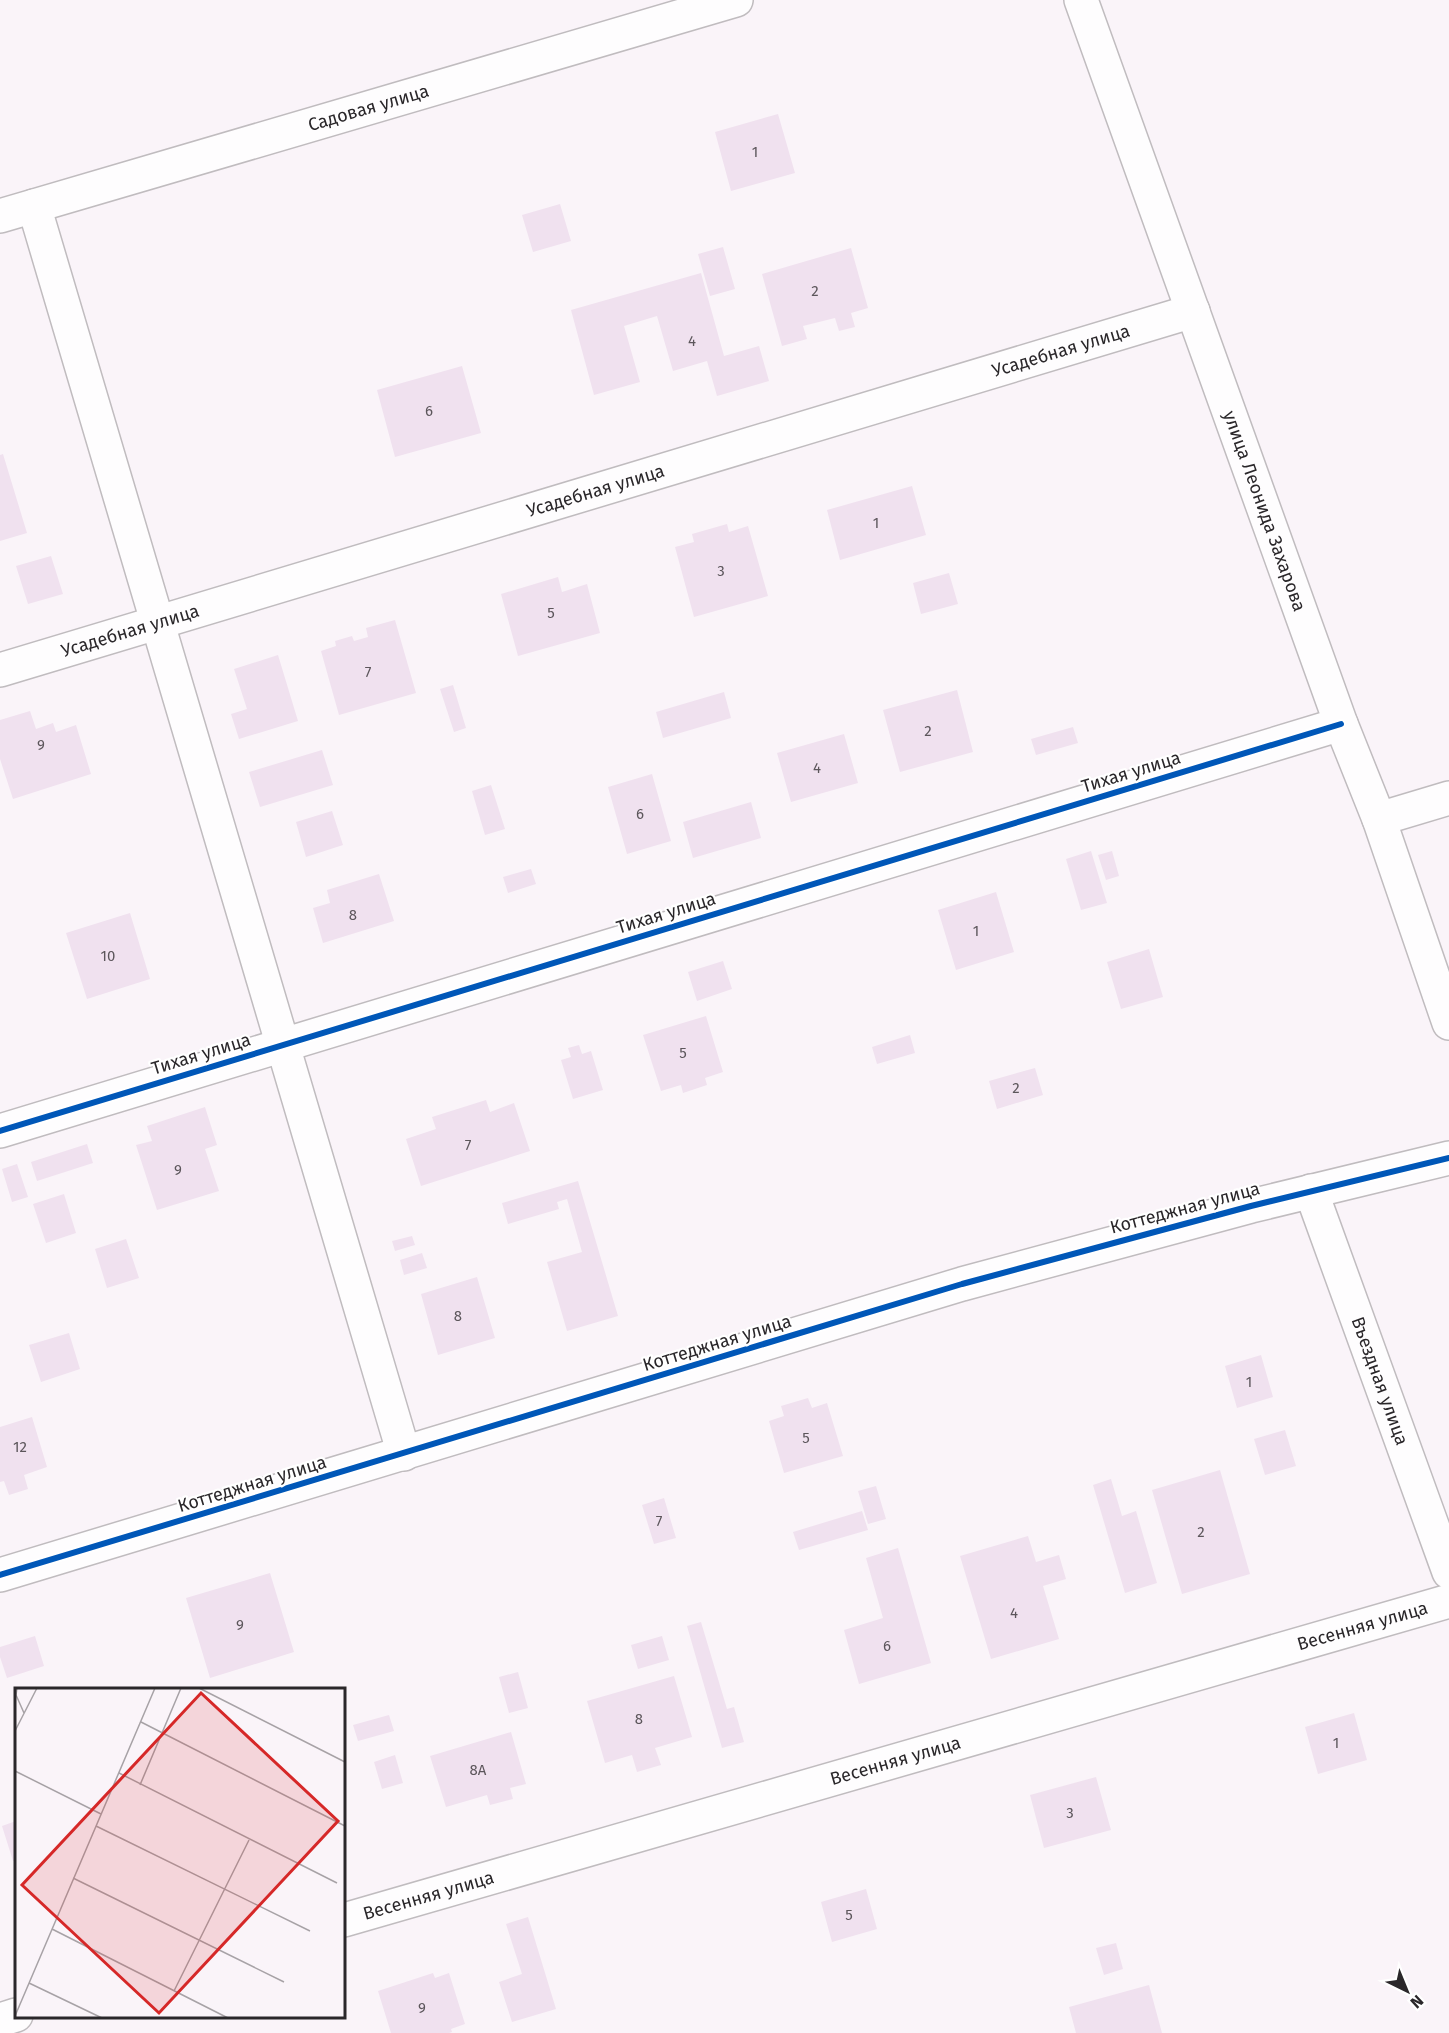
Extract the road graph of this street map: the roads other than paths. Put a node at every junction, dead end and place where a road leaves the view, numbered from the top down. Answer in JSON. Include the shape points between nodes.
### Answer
{"nodes":[{"id":1,"x":736,"y":0,"type":"edge"},
{"id":2,"x":1081,"y":0,"type":"edge"},
{"id":3,"x":33,"y":206,"type":"junction"},
{"id":4,"x":0,"y":216,"type":"edge"},
{"id":5,"x":1193,"y":311,"type":"junction"},
{"id":6,"x":158,"y":623,"type":"junction"},
{"id":7,"x":0,"y":670,"type":"edge"},
{"id":8,"x":1341,"y":724,"type":"junction"},
{"id":9,"x":1449,"y":798,"type":"edge"},
{"id":10,"x":1379,"y":819,"type":"junction"},
{"id":11,"x":1449,"y":1023,"type":"edge"},
{"id":12,"x":283,"y":1045,"type":"junction"},
{"id":13,"x":0,"y":1131,"type":"edge"},
{"id":14,"x":1449,"y":1158,"type":"edge"},
{"id":15,"x":1311,"y":1191,"type":"junction"},
{"id":16,"x":404,"y":1454,"type":"junction"},
{"id":17,"x":1449,"y":1572,"type":"edge"},
{"id":18,"x":0,"y":1575,"type":"edge"},
{"id":19,"x":1449,"y":1601,"type":"edge"},
{"id":20,"x":345,"y":1920,"type":"edge"},
{"id":21,"x":15,"y":2015,"type":"edge"},
{"id":22,"x":0,"y":2020,"type":"edge"}],
"edges":[{"from":1,"to":3,"type":"street","name":"Садовая улица"},
{"from":2,"to":5,"type":"street","name":"улица Леонида Захарова"},
{"from":3,"to":4,"type":"street","name":"Садовая улица"},
{"from":3,"to":6,"type":"street"},
{"from":5,"to":6,"type":"street","name":"Усадебная улица"},
{"from":5,"to":8,"type":"street","name":"улица Леонида Захарова"},
{"from":6,"to":7,"type":"street","name":"Усадебная улица"},
{"from":6,"to":12,"type":"street"},
{"from":8,"to":10,"type":"street","name":"улица Леонида Захарова"},
{"from":8,"to":12,"type":"street","name":"Тихая улица"},
{"from":9,"to":10,"type":"street"},
{"from":10,"to":11,"type":"street","name":"улица Леонида Захарова"},
{"from":12,"to":13,"type":"street","name":"Тихая улица"},
{"from":12,"to":16,"type":"street"},
{"from":14,"to":15,"type":"street","name":"Коттеджная улица"},
{"from":15,"to":16,"type":"street","name":"Коттеджная улица","via":[[962,1284]]},
{"from":15,"to":17,"type":"street","name":"Въездная улица"},
{"from":16,"to":18,"type":"street","name":"Коттеджная улица"},
{"from":19,"to":20,"type":"street","name":"Весенняя улица"},
{"from":21,"to":22,"type":"street"}]}
